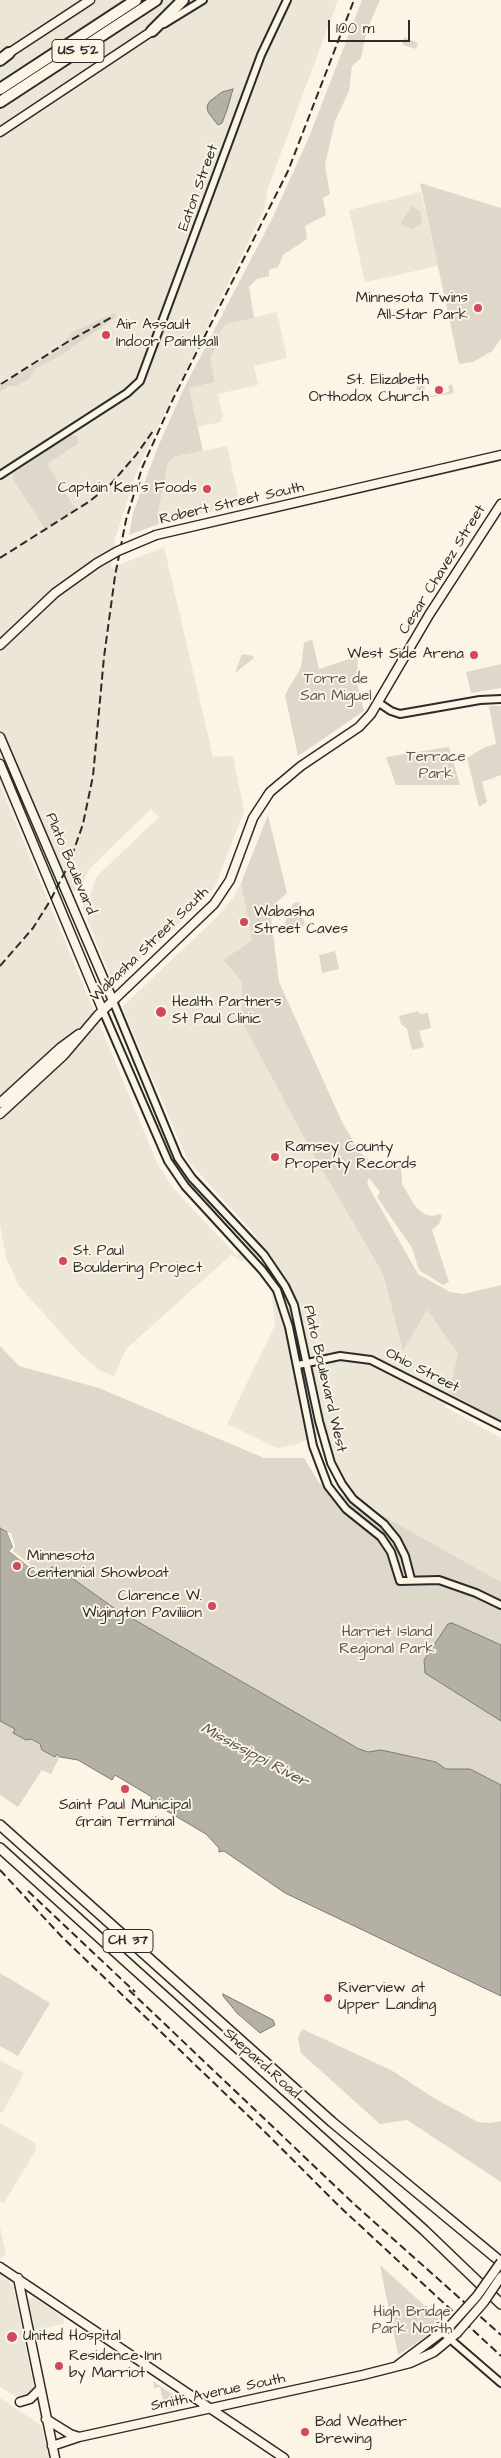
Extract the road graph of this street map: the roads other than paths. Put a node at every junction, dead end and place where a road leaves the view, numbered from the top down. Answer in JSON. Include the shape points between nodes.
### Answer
{"nodes":[{"id":1,"x":90,"y":0,"type":"edge"},
{"id":2,"x":136,"y":0,"type":"edge"},
{"id":3,"x":156,"y":0,"type":"edge"},
{"id":4,"x":184,"y":0,"type":"edge"},
{"id":5,"x":203,"y":0,"type":"edge"},
{"id":6,"x":287,"y":0,"type":"edge"},
{"id":7,"x":152,"y":31,"type":"junction"},
{"id":8,"x":3,"y":57,"type":"edge"},
{"id":9,"x":0,"y":89,"type":"edge"},
{"id":10,"x":0,"y":102,"type":"edge"},
{"id":11,"x":0,"y":132,"type":"edge"},
{"id":12,"x":501,"y":455,"type":"edge"},
{"id":13,"x":0,"y":475,"type":"edge"},
{"id":14,"x":501,"y":504,"type":"edge"},
{"id":15,"x":0,"y":645,"type":"edge"},
{"id":16,"x":501,"y":699,"type":"edge"},
{"id":17,"x":379,"y":703,"type":"junction"},
{"id":18,"x":0,"y":737,"type":"edge"},
{"id":19,"x":0,"y":764,"type":"edge"},
{"id":20,"x":113,"y":1001,"type":"junction"},
{"id":21,"x":103,"y":1011,"type":"junction"},
{"id":22,"x":82,"y":1032,"type":"junction"},
{"id":23,"x":0,"y":1103,"type":"edge"},
{"id":24,"x":0,"y":1114,"type":"edge"},
{"id":25,"x":308,"y":1362,"type":"junction"},
{"id":26,"x":298,"y":1365,"type":"junction"},
{"id":27,"x":501,"y":1426,"type":"edge"},
{"id":28,"x":411,"y":1579,"type":"junction"},
{"id":29,"x":501,"y":1605,"type":"edge"},
{"id":30,"x":0,"y":1825,"type":"edge"},
{"id":31,"x":0,"y":1848,"type":"edge"},
{"id":32,"x":501,"y":2262,"type":"edge"},
{"id":33,"x":0,"y":2267,"type":"edge"},
{"id":34,"x":501,"y":2277,"type":"edge"},
{"id":35,"x":18,"y":2278,"type":"junction"},
{"id":36,"x":501,"y":2304,"type":"edge"},
{"id":37,"x":443,"y":2333,"type":"junction"},
{"id":38,"x":450,"y":2340,"type":"junction"},
{"id":39,"x":398,"y":2365,"type":"junction"},
{"id":40,"x":501,"y":2383,"type":"edge"},
{"id":41,"x":40,"y":2389,"type":"junction"},
{"id":42,"x":20,"y":2402,"type":"dead end"},
{"id":43,"x":210,"y":2408,"type":"junction"},
{"id":44,"x":46,"y":2419,"type":"junction"},
{"id":45,"x":79,"y":2437,"type":"junction"},
{"id":46,"x":52,"y":2446,"type":"junction"},
{"id":47,"x":55,"y":2458,"type":"edge"},
{"id":48,"x":284,"y":2458,"type":"edge"}],
"edges":[{"from":1,"to":8,"type":"main road"},
{"from":2,"to":9,"type":"highway","number":"US 52"},
{"from":3,"to":10,"type":"highway","number":"US 52"},
{"from":4,"to":7,"type":"highway"},
{"from":5,"to":7,"type":"street"},
{"from":6,"to":13,"type":"street","name":"Eaton Street","via":[[261,55],[137,385]]},
{"from":7,"to":11,"type":"main road"},
{"from":12,"to":15,"type":"main road","name":"Robert Street South","bridge":true,"via":[[156,535],[97,563],[55,593]]},
{"from":14,"to":17,"type":"main road","name":"Cesar Chavez Street","via":[[429,615]]},
{"from":16,"to":17,"type":"street","via":[[400,714]]},
{"from":17,"to":20,"type":"main road","name":"Wabasha Street South","via":[[363,724],[301,766],[270,792],[252,818],[230,880],[220,897]]},
{"from":18,"to":20,"type":"main road","name":"Plato Boulevard"},
{"from":19,"to":21,"type":"main road","name":"Plato Boulevard"},
{"from":20,"to":21,"type":"main road","name":"Wabasha Street South"},
{"from":20,"to":25,"type":"street","name":"Plato Boulevard West","via":[[178,1158],[279,1275],[294,1305]]},
{"from":21,"to":22,"type":"main road","name":"Wabasha Street South"},
{"from":21,"to":26,"type":"street","name":"Plato Boulevard West","via":[[168,1161],[184,1186],[262,1270],[276,1290],[288,1319]]},
{"from":22,"to":23,"type":"main road","name":"Wabasha Street South"},
{"from":22,"to":24,"type":"main road","name":"Wabasha Street South","via":[[64,1055]]},
{"from":25,"to":26,"type":"street","name":"Ohio Street"},
{"from":25,"to":27,"type":"street","name":"Ohio Street","via":[[340,1356],[371,1360]]},
{"from":25,"to":28,"type":"street","name":"Plato Boulevard West","via":[[324,1442],[342,1484],[397,1540]]},
{"from":26,"to":28,"type":"street","name":"Plato Boulevard West","via":[[313,1446],[328,1486],[346,1508],[386,1544],[392,1552],[400,1581]]},
{"from":28,"to":29,"type":"street","via":[[446,1583]]},
{"from":30,"to":32,"type":"highway","name":"Shepard Road","number":"CH 37","via":[[332,2122]]},
{"from":31,"to":36,"type":"highway","name":"Shepard Road","number":"CH 37","via":[[395,2203]]},
{"from":32,"to":37,"type":"main road","name":"Smith Avenue South","bridge":true,"via":[[477,2296]]},
{"from":33,"to":35,"type":"main road"},
{"from":34,"to":38,"type":"main road","name":"Smith Avenue South","bridge":true,"via":[[484,2302]]},
{"from":35,"to":41,"type":"main road"},
{"from":35,"to":43,"type":"main road"},
{"from":37,"to":38,"type":"street"},
{"from":37,"to":39,"type":"main road","name":"Smith Avenue South"},
{"from":38,"to":39,"type":"main road","name":"Smith Avenue South","via":[[423,2358]]},
{"from":38,"to":40,"type":"street"},
{"from":39,"to":43,"type":"main road","name":"Smith Avenue South"},
{"from":41,"to":42,"type":"main road","via":[[30,2399]]},
{"from":41,"to":44,"type":"main road"},
{"from":43,"to":45,"type":"main road","name":"Smith Avenue South"},
{"from":43,"to":48,"type":"main road"},
{"from":44,"to":45,"type":"main road"},
{"from":44,"to":46,"type":"main road"},
{"from":45,"to":46,"type":"main road","name":"Smith Avenue South"},
{"from":46,"to":47,"type":"main road"}]}
